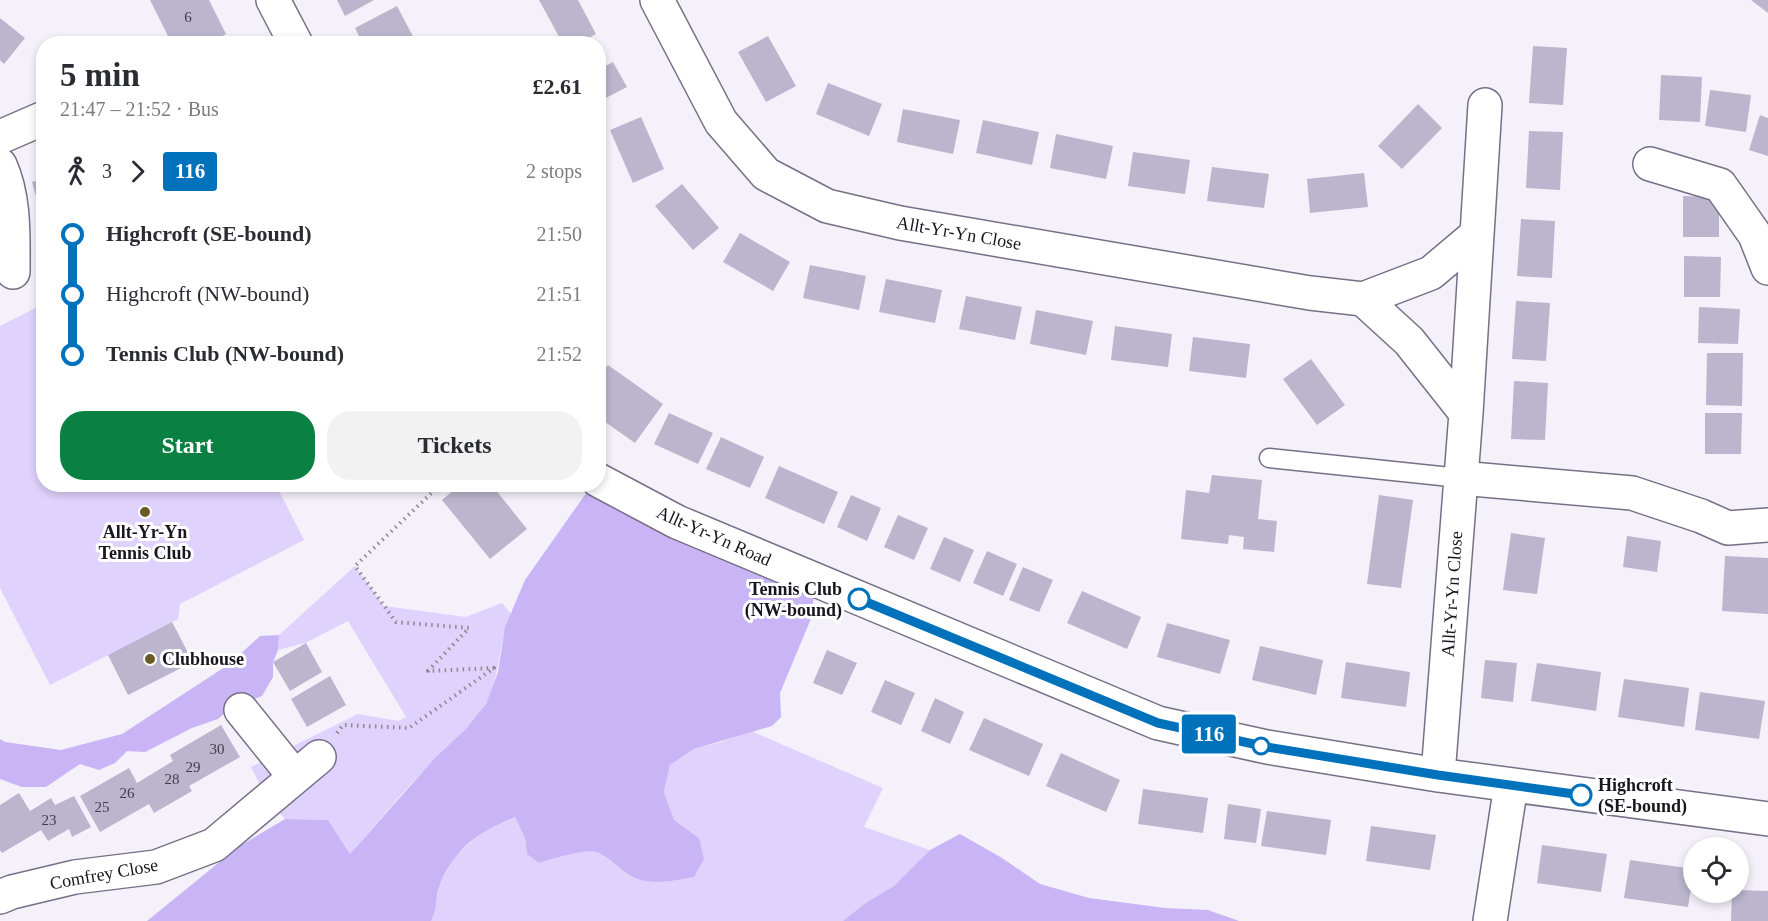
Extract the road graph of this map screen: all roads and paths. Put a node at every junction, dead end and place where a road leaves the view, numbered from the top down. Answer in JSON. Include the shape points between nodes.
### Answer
{"nodes":[{"id":1,"x":273,"y":0,"type":"edge"},
{"id":2,"x":657,"y":0,"type":"edge"},
{"id":3,"x":292,"y":36,"type":"edge"},
{"id":4,"x":1485,"y":105,"type":"dead end"},
{"id":5,"x":36,"y":121,"type":"edge"},
{"id":6,"x":0,"y":137,"type":"edge"},
{"id":7,"x":1650,"y":164,"type":"dead end"},
{"id":8,"x":0,"y":165,"type":"edge"},
{"id":9,"x":1476,"y":235,"type":"junction"},
{"id":10,"x":1768,"y":268,"type":"edge"},
{"id":11,"x":13,"y":272,"type":"dead end"},
{"id":12,"x":1363,"y":299,"type":"junction"},
{"id":13,"x":1466,"y":413,"type":"junction"},
{"id":14,"x":1269,"y":458,"type":"dead end"},
{"id":15,"x":1460,"y":477,"type":"junction"},
{"id":16,"x":606,"y":484,"type":"edge"},
{"id":17,"x":433,"y":492,"type":"edge"},
{"id":18,"x":1768,"y":525,"type":"edge"},
{"id":19,"x":241,"y":710,"type":"dead end"},
{"id":20,"x":307,"y":767,"type":"junction"},
{"id":21,"x":1438,"y":775,"type":"junction"},
{"id":22,"x":1511,"y":785,"type":"junction"},
{"id":23,"x":1768,"y":819,"type":"edge"},
{"id":24,"x":0,"y":897,"type":"edge"},
{"id":25,"x":1491,"y":921,"type":"edge"}],
"edges":[{"from":1,"to":3,"type":"street"},
{"from":2,"to":12,"type":"street","name":"Allt-Yr-Yn Close","via":[[722,122],[766,174],[827,206],[935,229]]},
{"from":4,"to":9,"type":"street","name":"Allt-Yr-Yn Close"},
{"from":5,"to":6,"type":"street"},
{"from":7,"to":10,"type":"street","via":[[1720,185],[1755,235]]},
{"from":8,"to":11,"type":"street","via":[[13,225]]},
{"from":9,"to":12,"type":"street","name":"Allt-Yr-Yn Close","via":[[1431,273]]},
{"from":9,"to":13,"type":"street","name":"Allt-Yr-Yn Close"},
{"from":12,"to":13,"type":"street","via":[[1409,341]]},
{"from":13,"to":15,"type":"street","name":"Allt-Yr-Yn Close"},
{"from":14,"to":15,"type":"lane"},
{"from":15,"to":18,"type":"street","via":[[1632,493],[1728,528]]},
{"from":15,"to":21,"type":"street","name":"Allt-Yr-Yn Close"},
{"from":16,"to":21,"type":"street","name":"Allt-Yr-Yn Road","via":[[677,522],[1158,723],[1267,747]]},
{"from":17,"to":20,"type":"path","via":[[355,566],[396,622],[469,628],[428,671],[494,668],[409,728],[343,725]]},
{"from":19,"to":20,"type":"street"},
{"from":20,"to":24,"type":"street","name":"Comfrey Close","via":[[214,845],[156,867],[75,877]]},
{"from":21,"to":22,"type":"street","name":"Allt-Yr-Yn Road"},
{"from":22,"to":23,"type":"street","name":"Allt-Yr-Yn Road"},
{"from":22,"to":25,"type":"street"}]}
